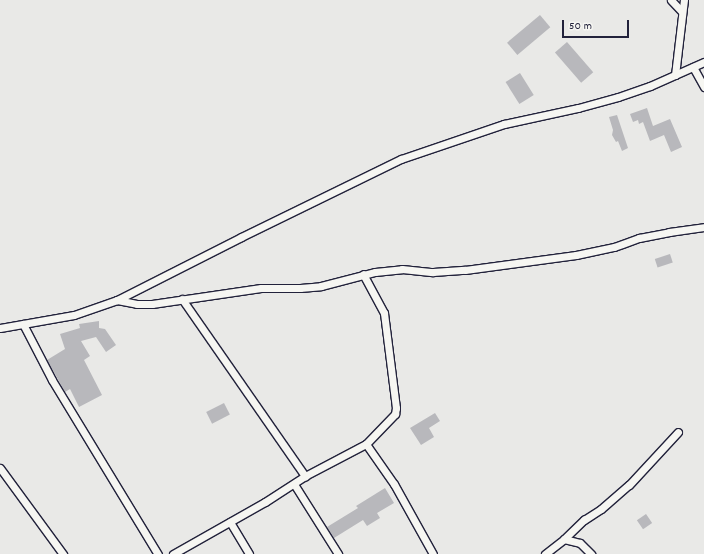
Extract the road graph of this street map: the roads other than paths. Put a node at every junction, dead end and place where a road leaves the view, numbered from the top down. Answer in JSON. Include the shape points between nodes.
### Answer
{"nodes":[{"id":1,"x":671,"y":0,"type":"edge"},
{"id":2,"x":684,"y":0,"type":"edge"},
{"id":3,"x":682,"y":12,"type":"junction"},
{"id":4,"x":704,"y":62,"type":"edge"},
{"id":5,"x":693,"y":67,"type":"junction"},
{"id":6,"x":675,"y":75,"type":"junction"},
{"id":7,"x":704,"y":87,"type":"edge"},
{"id":8,"x":704,"y":227,"type":"edge"},
{"id":9,"x":363,"y":274,"type":"junction"},
{"id":10,"x":182,"y":299,"type":"junction"},
{"id":11,"x":117,"y":300,"type":"junction"},
{"id":12,"x":22,"y":324,"type":"junction"},
{"id":13,"x":0,"y":328,"type":"edge"},
{"id":14,"x":678,"y":432,"type":"dead end"},
{"id":15,"x":366,"y":444,"type":"junction"},
{"id":16,"x":0,"y":468,"type":"edge"},
{"id":17,"x":305,"y":476,"type":"junction"},
{"id":18,"x":294,"y":484,"type":"junction"},
{"id":19,"x":230,"y":522,"type":"junction"},
{"id":20,"x":564,"y":539,"type":"junction"},
{"id":21,"x":63,"y":554,"type":"edge"},
{"id":22,"x":158,"y":554,"type":"edge"},
{"id":23,"x":173,"y":554,"type":"edge"},
{"id":24,"x":249,"y":554,"type":"edge"},
{"id":25,"x":338,"y":554,"type":"edge"},
{"id":26,"x":433,"y":554,"type":"edge"},
{"id":27,"x":545,"y":554,"type":"edge"},
{"id":28,"x":591,"y":554,"type":"edge"}],
"edges":[{"from":1,"to":3,"type":"street"},
{"from":2,"to":3,"type":"street"},
{"from":3,"to":6,"type":"street"},
{"from":4,"to":5,"type":"street"},
{"from":5,"to":6,"type":"street"},
{"from":5,"to":7,"type":"street"},
{"from":6,"to":11,"type":"street","via":[[650,86],[578,108],[497,126],[401,159]]},
{"from":8,"to":9,"type":"street","via":[[639,238],[614,248],[576,255],[465,270],[433,272],[402,269]]},
{"from":9,"to":10,"type":"street","via":[[321,286],[261,288]]},
{"from":9,"to":15,"type":"street","via":[[384,313],[396,408],[395,414]]},
{"from":10,"to":11,"type":"street","via":[[152,304]]},
{"from":10,"to":17,"type":"street"},
{"from":11,"to":12,"type":"street","via":[[74,315]]},
{"from":12,"to":13,"type":"street"},
{"from":12,"to":22,"type":"street","via":[[52,380]]},
{"from":14,"to":20,"type":"street","via":[[629,485]]},
{"from":15,"to":17,"type":"street"},
{"from":15,"to":26,"type":"street","via":[[394,484]]},
{"from":16,"to":21,"type":"street"},
{"from":17,"to":18,"type":"street"},
{"from":18,"to":19,"type":"street"},
{"from":18,"to":25,"type":"street"},
{"from":19,"to":23,"type":"street"},
{"from":19,"to":24,"type":"street"},
{"from":20,"to":27,"type":"street"},
{"from":20,"to":28,"type":"street","via":[[580,543]]}]}
